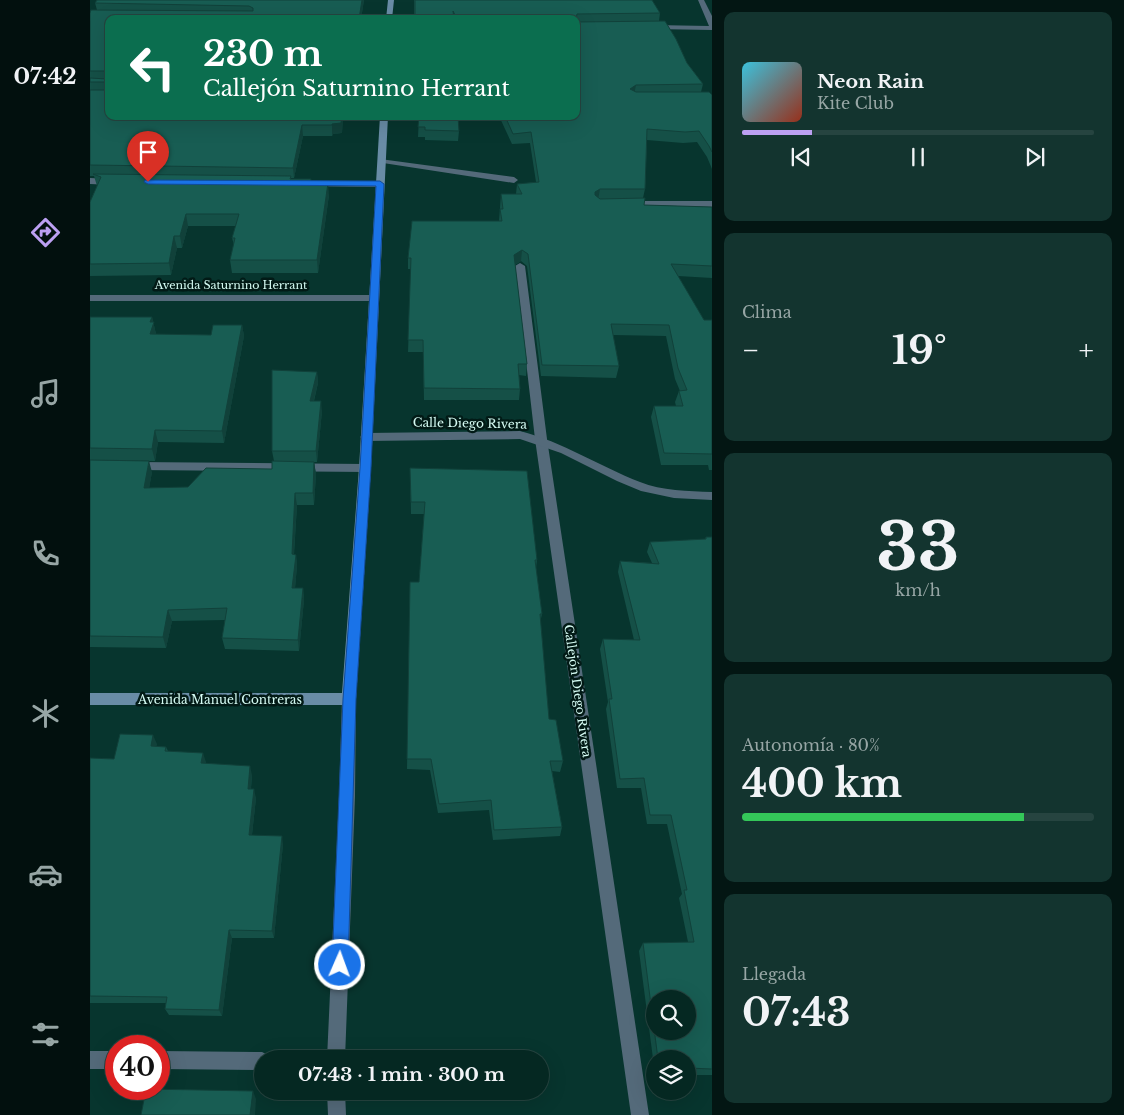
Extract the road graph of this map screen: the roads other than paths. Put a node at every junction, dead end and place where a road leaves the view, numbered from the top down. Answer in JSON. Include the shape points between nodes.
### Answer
{"nodes":[{"id":1,"x":391,"y":0,"type":"edge"},
{"id":2,"x":701,"y":0,"type":"edge"},
{"id":3,"x":389,"y":15,"type":"edge"},
{"id":4,"x":644,"y":26,"type":"edge"},
{"id":5,"x":712,"y":27,"type":"edge"},
{"id":6,"x":384,"y":120,"type":"edge"},
{"id":7,"x":383,"y":161,"type":"junction"},
{"id":8,"x":514,"y":180,"type":"dead end"},
{"id":9,"x":90,"y":182,"type":"edge"},
{"id":10,"x":120,"y":182,"type":"edge"},
{"id":11,"x":290,"y":183,"type":"edge"},
{"id":12,"x":380,"y":184,"type":"junction"},
{"id":13,"x":617,"y":204,"type":"edge"},
{"id":14,"x":712,"y":204,"type":"edge"},
{"id":15,"x":520,"y":266,"type":"dead end"},
{"id":16,"x":90,"y":298,"type":"edge"},
{"id":17,"x":373,"y":298,"type":"junction"},
{"id":18,"x":366,"y":437,"type":"junction"},
{"id":19,"x":542,"y":439,"type":"junction"},
{"id":20,"x":120,"y":466,"type":"edge"},
{"id":21,"x":365,"y":468,"type":"junction"},
{"id":22,"x":712,"y":496,"type":"edge"},
{"id":23,"x":90,"y":699,"type":"edge"},
{"id":24,"x":349,"y":699,"type":"junction"},
{"id":25,"x":336,"y":1050,"type":"edge"},
{"id":26,"x":90,"y":1060,"type":"edge"},
{"id":27,"x":105,"y":1060,"type":"edge"},
{"id":28,"x":170,"y":1060,"type":"edge"},
{"id":29,"x":254,"y":1061,"type":"edge"},
{"id":30,"x":336,"y":1100,"type":"edge"},
{"id":31,"x":337,"y":1115,"type":"edge"},
{"id":32,"x":640,"y":1115,"type":"edge"}],
"edges":[{"from":1,"to":3,"type":"main road"},
{"from":2,"to":5,"type":"street"},
{"from":4,"to":5,"type":"street"},
{"from":6,"to":7,"type":"main road"},
{"from":7,"to":8,"type":"street"},
{"from":7,"to":12,"type":"main road"},
{"from":9,"to":10,"type":"street"},
{"from":11,"to":12,"type":"street"},
{"from":12,"to":17,"type":"main road"},
{"from":13,"to":14,"type":"street"},
{"from":15,"to":19,"type":"street","name":"Callejón Diego Rivera"},
{"from":16,"to":17,"type":"street","name":"Avenida Saturnino Herrant"},
{"from":17,"to":18,"type":"main road"},
{"from":18,"to":19,"type":"street","name":"Calle Diego Rivera","via":[[520,435]]},
{"from":18,"to":21,"type":"main road"},
{"from":19,"to":22,"type":"street","name":"Calle Diego Rivera","via":[[637,485],[673,494]]},
{"from":19,"to":32,"type":"street","name":"Callejón Diego Rivera"},
{"from":20,"to":21,"type":"street"},
{"from":21,"to":24,"type":"main road"},
{"from":23,"to":24,"type":"main road","name":"Avenida Manuel Contreras"},
{"from":24,"to":25,"type":"street"},
{"from":26,"to":27,"type":"street"},
{"from":28,"to":29,"type":"street"},
{"from":30,"to":31,"type":"street"}]}
